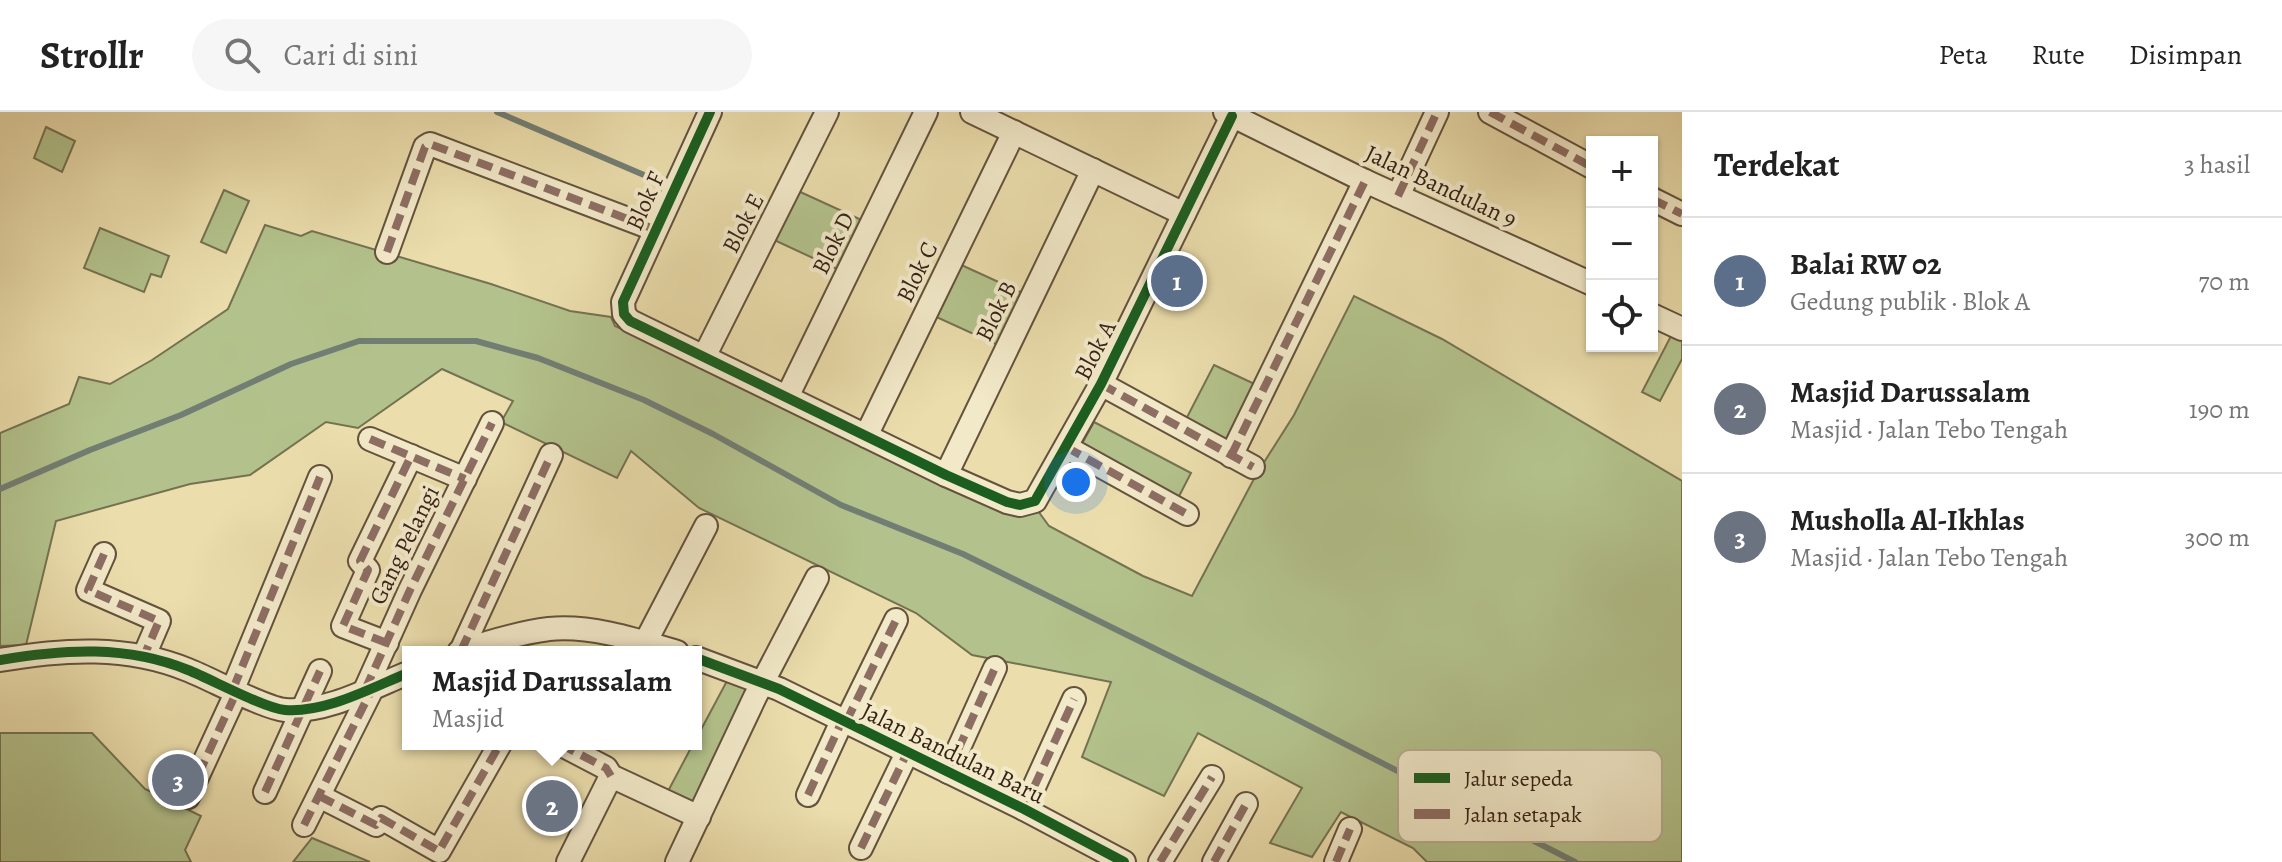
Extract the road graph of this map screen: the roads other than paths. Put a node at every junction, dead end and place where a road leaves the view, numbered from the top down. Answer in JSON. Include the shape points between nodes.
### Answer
{"nodes":[{"id":1,"x":710,"y":112,"type":"edge"},
{"id":2,"x":827,"y":112,"type":"edge"},
{"id":3,"x":926,"y":112,"type":"edge"},
{"id":4,"x":972,"y":112,"type":"edge"},
{"id":5,"x":1437,"y":112,"type":"edge"},
{"id":6,"x":1490,"y":112,"type":"edge"},
{"id":7,"x":1229,"y":114,"type":"edge"},
{"id":8,"x":1014,"y":132,"type":"junction"},
{"id":9,"x":1586,"y":164,"type":"edge"},
{"id":10,"x":1093,"y":170,"type":"junction"},
{"id":11,"x":1365,"y":181,"type":"junction"},
{"id":12,"x":1398,"y":196,"type":"junction"},
{"id":13,"x":1658,"y":202,"type":"edge"},
{"id":14,"x":1184,"y":214,"type":"junction"},
{"id":15,"x":1682,"y":214,"type":"edge"},
{"id":16,"x":654,"y":229,"type":"junction"},
{"id":17,"x":387,"y":252,"type":"dead end"},
{"id":18,"x":1586,"y":281,"type":"edge"},
{"id":19,"x":1658,"y":318,"type":"edge"},
{"id":20,"x":1682,"y":329,"type":"edge"},
{"id":21,"x":704,"y":357,"type":"junction"},
{"id":22,"x":1101,"y":384,"type":"junction"},
{"id":23,"x":787,"y":397,"type":"junction"},
{"id":24,"x":492,"y":423,"type":"dead end"},
{"id":25,"x":866,"y":436,"type":"junction"},
{"id":26,"x":370,"y":439,"type":"dead end"},
{"id":27,"x":1066,"y":447,"type":"junction"},
{"id":28,"x":551,"y":455,"type":"dead end"},
{"id":29,"x":411,"y":456,"type":"junction"},
{"id":30,"x":1231,"y":456,"type":"junction"},
{"id":31,"x":1253,"y":467,"type":"dead end"},
{"id":32,"x":946,"y":475,"type":"junction"},
{"id":33,"x":320,"y":477,"type":"dead end"},
{"id":34,"x":465,"y":479,"type":"junction"},
{"id":35,"x":1187,"y":514,"type":"dead end"},
{"id":36,"x":706,"y":526,"type":"dead end"},
{"id":37,"x":104,"y":554,"type":"dead end"},
{"id":38,"x":817,"y":578,"type":"dead end"},
{"id":39,"x":896,"y":620,"type":"dead end"},
{"id":40,"x":387,"y":643,"type":"junction"},
{"id":41,"x":645,"y":643,"type":"junction"},
{"id":42,"x":463,"y":646,"type":"edge"},
{"id":43,"x":478,"y":646,"type":"edge"},
{"id":44,"x":656,"y":646,"type":"edge"},
{"id":45,"x":144,"y":656,"type":"junction"},
{"id":46,"x":0,"y":660,"type":"edge"},
{"id":47,"x":702,"y":660,"type":"edge"},
{"id":48,"x":995,"y":668,"type":"dead end"},
{"id":49,"x":320,"y":671,"type":"dead end"},
{"id":50,"x":402,"y":675,"type":"edge"},
{"id":51,"x":763,"y":683,"type":"junction"},
{"id":52,"x":369,"y":689,"type":"junction"},
{"id":53,"x":235,"y":690,"type":"junction"},
{"id":54,"x":1074,"y":699,"type":"dead end"},
{"id":55,"x":304,"y":709,"type":"junction"},
{"id":56,"x":844,"y":722,"type":"junction"},
{"id":57,"x":497,"y":750,"type":"edge"},
{"id":58,"x":572,"y":750,"type":"edge"},
{"id":59,"x":907,"y":753,"type":"junction"},
{"id":60,"x":948,"y":772,"type":"junction"},
{"id":61,"x":611,"y":776,"type":"junction"},
{"id":62,"x":1212,"y":777,"type":"dead end"},
{"id":63,"x":265,"y":792,"type":"dead end"},
{"id":64,"x":808,"y":795,"type":"dead end"},
{"id":65,"x":319,"y":796,"type":"junction"},
{"id":66,"x":188,"y":797,"type":"dead end"},
{"id":67,"x":1246,"y":804,"type":"dead end"},
{"id":68,"x":1024,"y":809,"type":"junction"},
{"id":69,"x":699,"y":817,"type":"junction"},
{"id":70,"x":304,"y":825,"type":"dead end"},
{"id":71,"x":1350,"y":829,"type":"dead end"},
{"id":72,"x":861,"y":848,"type":"dead end"},
{"id":73,"x":681,"y":861,"type":"edge"},
{"id":74,"x":568,"y":862,"type":"edge"},
{"id":75,"x":1124,"y":862,"type":"edge"},
{"id":76,"x":1160,"y":862,"type":"edge"},
{"id":77,"x":1214,"y":862,"type":"edge"},
{"id":78,"x":1336,"y":862,"type":"edge"}],
"edges":[{"from":1,"to":16,"type":"street","name":"Blok F"},
{"from":2,"to":21,"type":"street","name":"Blok E"},
{"from":3,"to":23,"type":"street","name":"Blok D"},
{"from":4,"to":8,"type":"street"},
{"from":5,"to":12,"type":"street"},
{"from":6,"to":9,"type":"street"},
{"from":7,"to":11,"type":"street","name":"Jalan Bandulan 9"},
{"from":7,"to":14,"type":"street","name":"Blok A"},
{"from":8,"to":10,"type":"street"},
{"from":8,"to":25,"type":"street","name":"Blok C"},
{"from":10,"to":14,"type":"street"},
{"from":10,"to":32,"type":"street","name":"Blok B"},
{"from":11,"to":12,"type":"street","name":"Jalan Bandulan 9"},
{"from":11,"to":30,"type":"street"},
{"from":12,"to":18,"type":"street","name":"Jalan Bandulan 9"},
{"from":13,"to":15,"type":"street"},
{"from":14,"to":22,"type":"street","name":"Blok A"},
{"from":16,"to":17,"type":"street","via":[[430,144]]},
{"from":16,"to":21,"type":"street","name":"Blok F","via":[[623,309],[630,321]]},
{"from":19,"to":20,"type":"street"},
{"from":21,"to":23,"type":"street"},
{"from":22,"to":27,"type":"street","name":"Blok A"},
{"from":22,"to":30,"type":"street"},
{"from":23,"to":25,"type":"street"},
{"from":24,"to":34,"type":"street","name":"Gang Pelangi"},
{"from":25,"to":32,"type":"street"},
{"from":26,"to":29,"type":"street"},
{"from":27,"to":32,"type":"street","name":"Blok A","via":[[1035,501],[1020,505]]},
{"from":27,"to":35,"type":"street"},
{"from":28,"to":42,"type":"street"},
{"from":29,"to":34,"type":"street"},
{"from":29,"to":40,"type":"street","via":[[360,561],[368,570],[343,626]]},
{"from":30,"to":31,"type":"street"},
{"from":33,"to":53,"type":"street"},
{"from":34,"to":40,"type":"street","name":"Gang Pelangi"},
{"from":36,"to":41,"type":"street"},
{"from":37,"to":45,"type":"street","via":[[88,590],[159,621]]},
{"from":38,"to":51,"type":"street"},
{"from":39,"to":56,"type":"street"},
{"from":40,"to":52,"type":"street","name":"Gang Pelangi"},
{"from":41,"to":43,"type":"street","via":[[550,629]]},
{"from":41,"to":44,"type":"street"},
{"from":45,"to":46,"type":"street","via":[[80,650]]},
{"from":45,"to":53,"type":"street"},
{"from":47,"to":51,"type":"street","name":"Jalan Bandulan Baru"},
{"from":48,"to":60,"type":"street"},
{"from":49,"to":55,"type":"street"},
{"from":50,"to":52,"type":"street"},
{"from":51,"to":56,"type":"street","name":"Jalan Bandulan Baru"},
{"from":51,"to":69,"type":"street"},
{"from":52,"to":55,"type":"street"},
{"from":52,"to":65,"type":"street","name":"Gang Pelangi"},
{"from":53,"to":55,"type":"street","via":[[282,710]]},
{"from":53,"to":66,"type":"street"},
{"from":54,"to":68,"type":"street"},
{"from":55,"to":63,"type":"street"},
{"from":56,"to":59,"type":"street","name":"Jalan Bandulan Baru"},
{"from":56,"to":64,"type":"street"},
{"from":57,"to":65,"type":"street","via":[[439,851],[381,818],[376,825]]},
{"from":58,"to":61,"type":"street"},
{"from":59,"to":60,"type":"street","name":"Jalan Bandulan Baru"},
{"from":59,"to":72,"type":"street"},
{"from":60,"to":68,"type":"street","name":"Jalan Bandulan Baru"},
{"from":61,"to":69,"type":"street"},
{"from":61,"to":74,"type":"street"},
{"from":62,"to":76,"type":"street"},
{"from":65,"to":70,"type":"street","name":"Gang Pelangi"},
{"from":67,"to":77,"type":"street"},
{"from":68,"to":75,"type":"street","name":"Jalan Bandulan Baru"},
{"from":69,"to":73,"type":"street"},
{"from":71,"to":78,"type":"street"}]}
